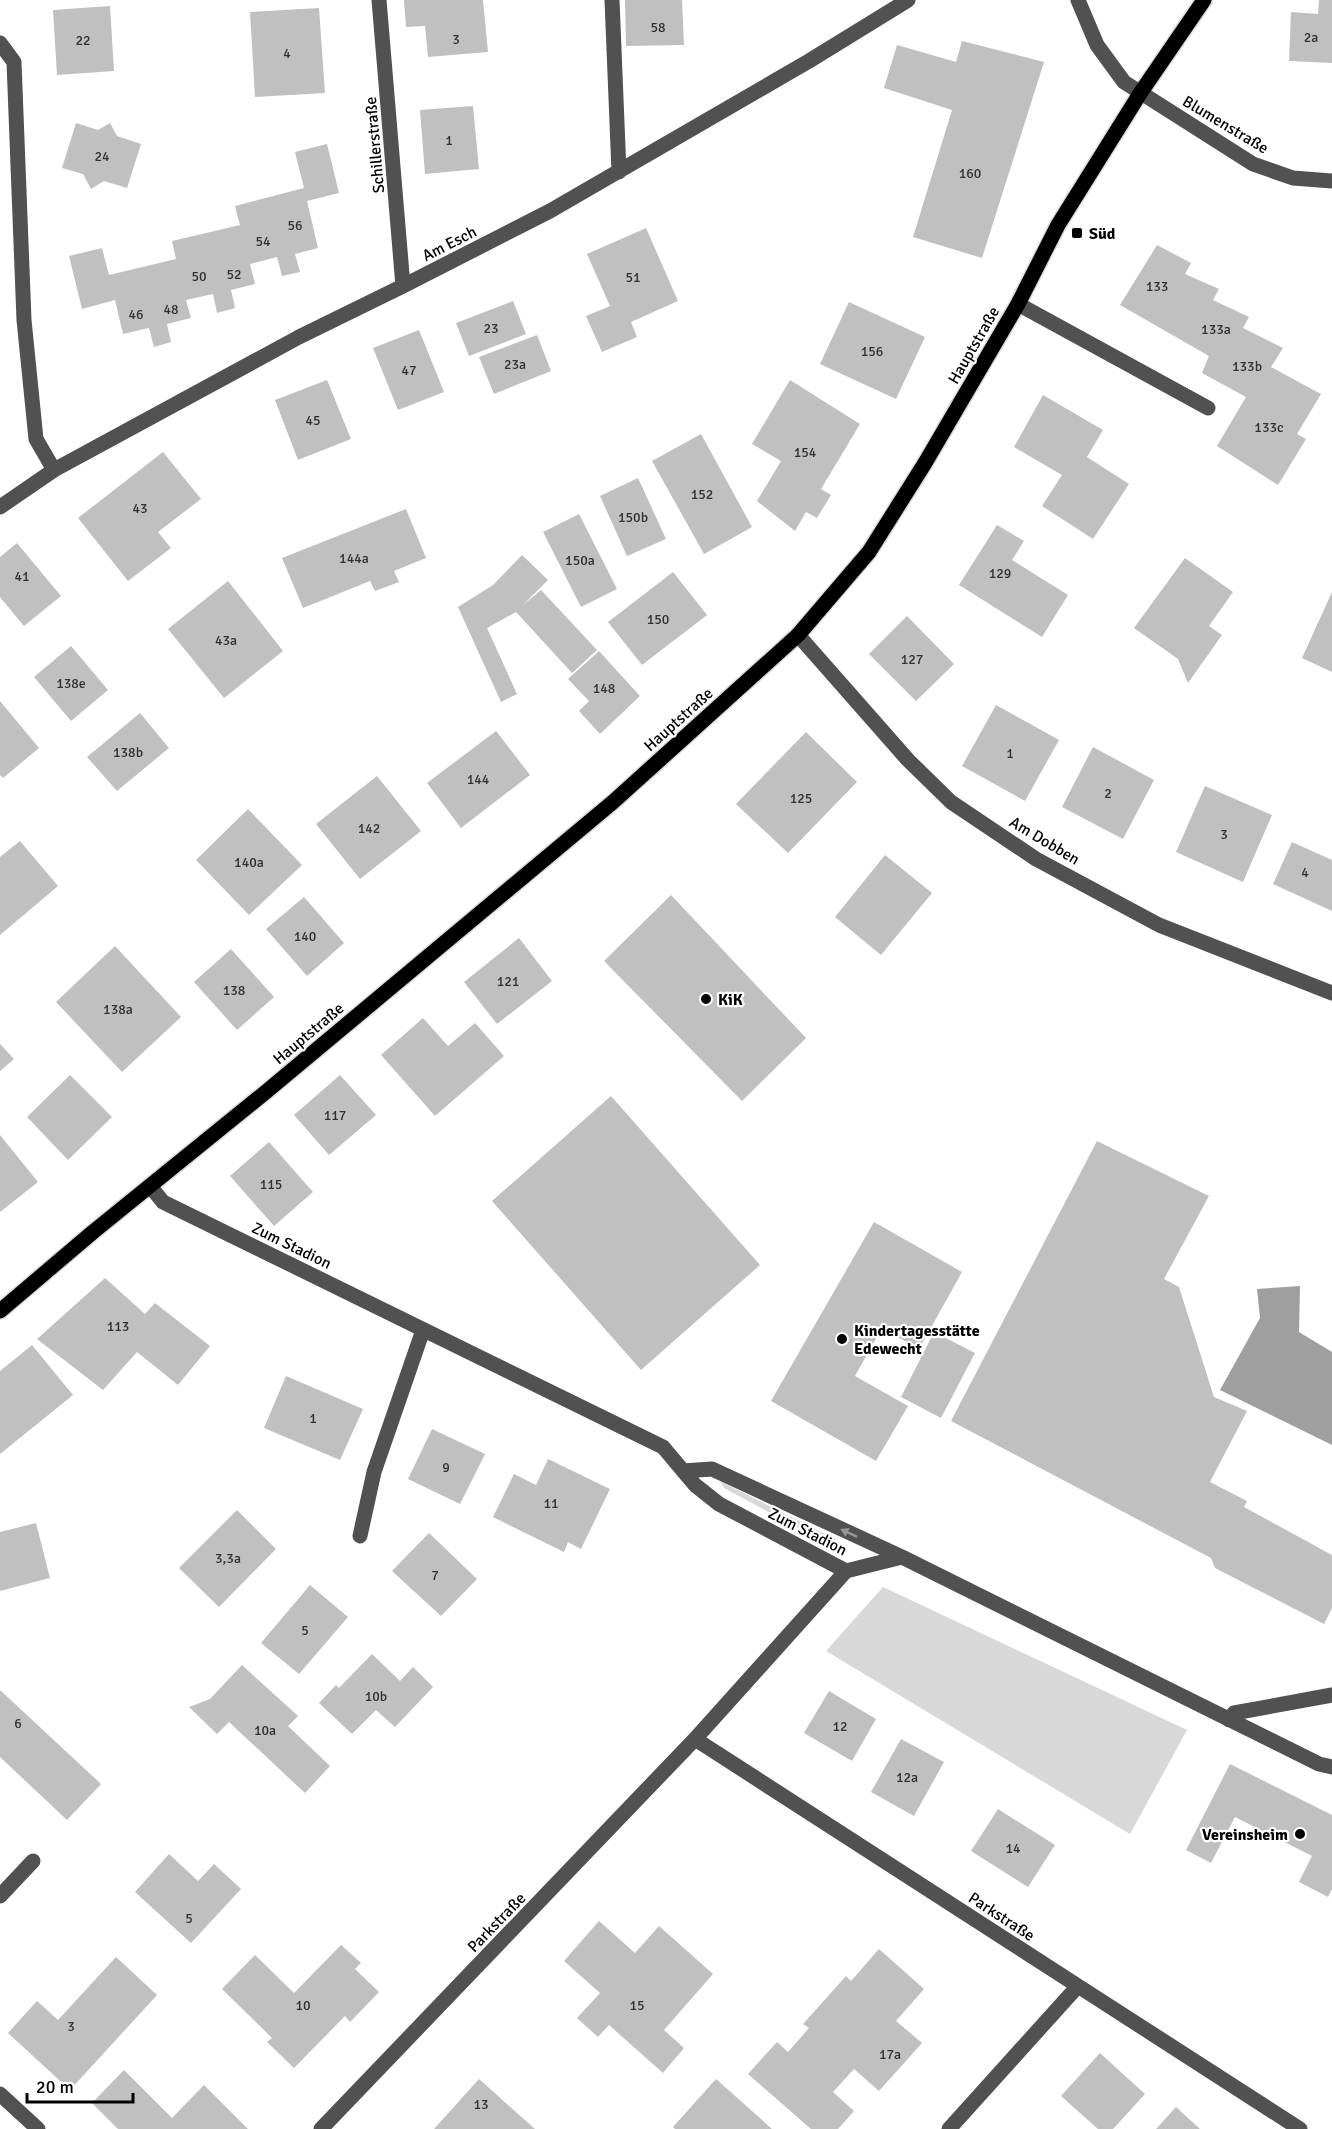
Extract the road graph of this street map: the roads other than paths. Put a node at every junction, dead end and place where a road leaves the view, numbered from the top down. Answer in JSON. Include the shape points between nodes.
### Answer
{"nodes":[{"id":1,"x":379,"y":0,"type":"edge"},
{"id":2,"x":612,"y":0,"type":"edge"},
{"id":3,"x":908,"y":0,"type":"edge"},
{"id":4,"x":1078,"y":0,"type":"edge"},
{"id":5,"x":1204,"y":0,"type":"edge"},
{"id":6,"x":0,"y":43,"type":"edge"},
{"id":7,"x":1141,"y":92,"type":"junction"},
{"id":8,"x":619,"y":172,"type":"junction"},
{"id":9,"x":1332,"y":181,"type":"edge"},
{"id":10,"x":404,"y":286,"type":"junction"},
{"id":11,"x":1018,"y":304,"type":"junction"},
{"id":12,"x":1208,"y":408,"type":"dead end"},
{"id":13,"x":54,"y":470,"type":"junction"},
{"id":14,"x":0,"y":507,"type":"edge"},
{"id":15,"x":798,"y":635,"type":"junction"},
{"id":16,"x":1332,"y":993,"type":"edge"},
{"id":17,"x":150,"y":1186,"type":"junction"},
{"id":18,"x":0,"y":1311,"type":"edge"},
{"id":19,"x":423,"y":1330,"type":"junction"},
{"id":20,"x":683,"y":1471,"type":"junction"},
{"id":21,"x":360,"y":1536,"type":"dead end"},
{"id":22,"x":902,"y":1557,"type":"junction"},
{"id":23,"x":846,"y":1571,"type":"junction"},
{"id":24,"x":1332,"y":1695,"type":"edge"},
{"id":25,"x":1229,"y":1720,"type":"junction"},
{"id":26,"x":695,"y":1739,"type":"junction"},
{"id":27,"x":1332,"y":1767,"type":"edge"},
{"id":28,"x":33,"y":1861,"type":"dead end"},
{"id":29,"x":0,"y":1896,"type":"edge"},
{"id":30,"x":1078,"y":1986,"type":"junction"},
{"id":31,"x":0,"y":2094,"type":"edge"},
{"id":32,"x":38,"y":2129,"type":"edge"},
{"id":33,"x":321,"y":2129,"type":"edge"},
{"id":34,"x":949,"y":2129,"type":"edge"},
{"id":35,"x":1300,"y":2129,"type":"edge"}],
"edges":[{"from":1,"to":10,"type":"street","name":"Schillerstraße"},
{"from":2,"to":8,"type":"street"},
{"from":3,"to":8,"type":"street","name":"Am Esch"},
{"from":4,"to":7,"type":"street","name":"Blumenstraße","via":[[1097,45],[1124,82]]},
{"from":5,"to":7,"type":"main road","name":"Hauptstraße"},
{"from":6,"to":13,"type":"street","via":[[14,62],[24,320],[36,439]]},
{"from":7,"to":9,"type":"street","name":"Blumenstraße","via":[[1253,164],[1293,178]]},
{"from":7,"to":11,"type":"main road","name":"Hauptstraße","via":[[1059,225]]},
{"from":8,"to":10,"type":"street","name":"Am Esch"},
{"from":10,"to":13,"type":"street","name":"Am Esch","via":[[299,337]]},
{"from":11,"to":12,"type":"street"},
{"from":11,"to":15,"type":"main road","name":"Hauptstraße","via":[[869,552]]},
{"from":13,"to":14,"type":"street","name":"Am Esch"},
{"from":15,"to":16,"type":"street","name":"Am Dobben","via":[[908,760],[951,802],[1036,859],[1159,924]]},
{"from":15,"to":17,"type":"main road","name":"Hauptstraße","via":[[612,802]]},
{"from":17,"to":18,"type":"main road","name":"Hauptstraße"},
{"from":17,"to":19,"type":"street","name":"Zum Stadion","via":[[163,1202]]},
{"from":19,"to":20,"type":"street","name":"Zum Stadion","via":[[663,1447]]},
{"from":19,"to":21,"type":"street","via":[[374,1472]]},
{"from":22,"to":20,"type":"street","one_way":true,"via":[[712,1469]]},
{"from":20,"to":23,"type":"street","name":"Zum Stadion","via":[[719,1504]]},
{"from":22,"to":23,"type":"street","name":"Zum Stadion"},
{"from":22,"to":25,"type":"street"},
{"from":23,"to":26,"type":"street","name":"Parkstraße"},
{"from":24,"to":25,"type":"street","via":[[1234,1713]]},
{"from":25,"to":27,"type":"street"},
{"from":26,"to":30,"type":"street","name":"Parkstraße"},
{"from":26,"to":33,"type":"street","name":"Parkstraße"},
{"from":28,"to":29,"type":"street"},
{"from":30,"to":34,"type":"street"},
{"from":30,"to":35,"type":"street","name":"Parkstraße"},
{"from":31,"to":32,"type":"street"}]}
